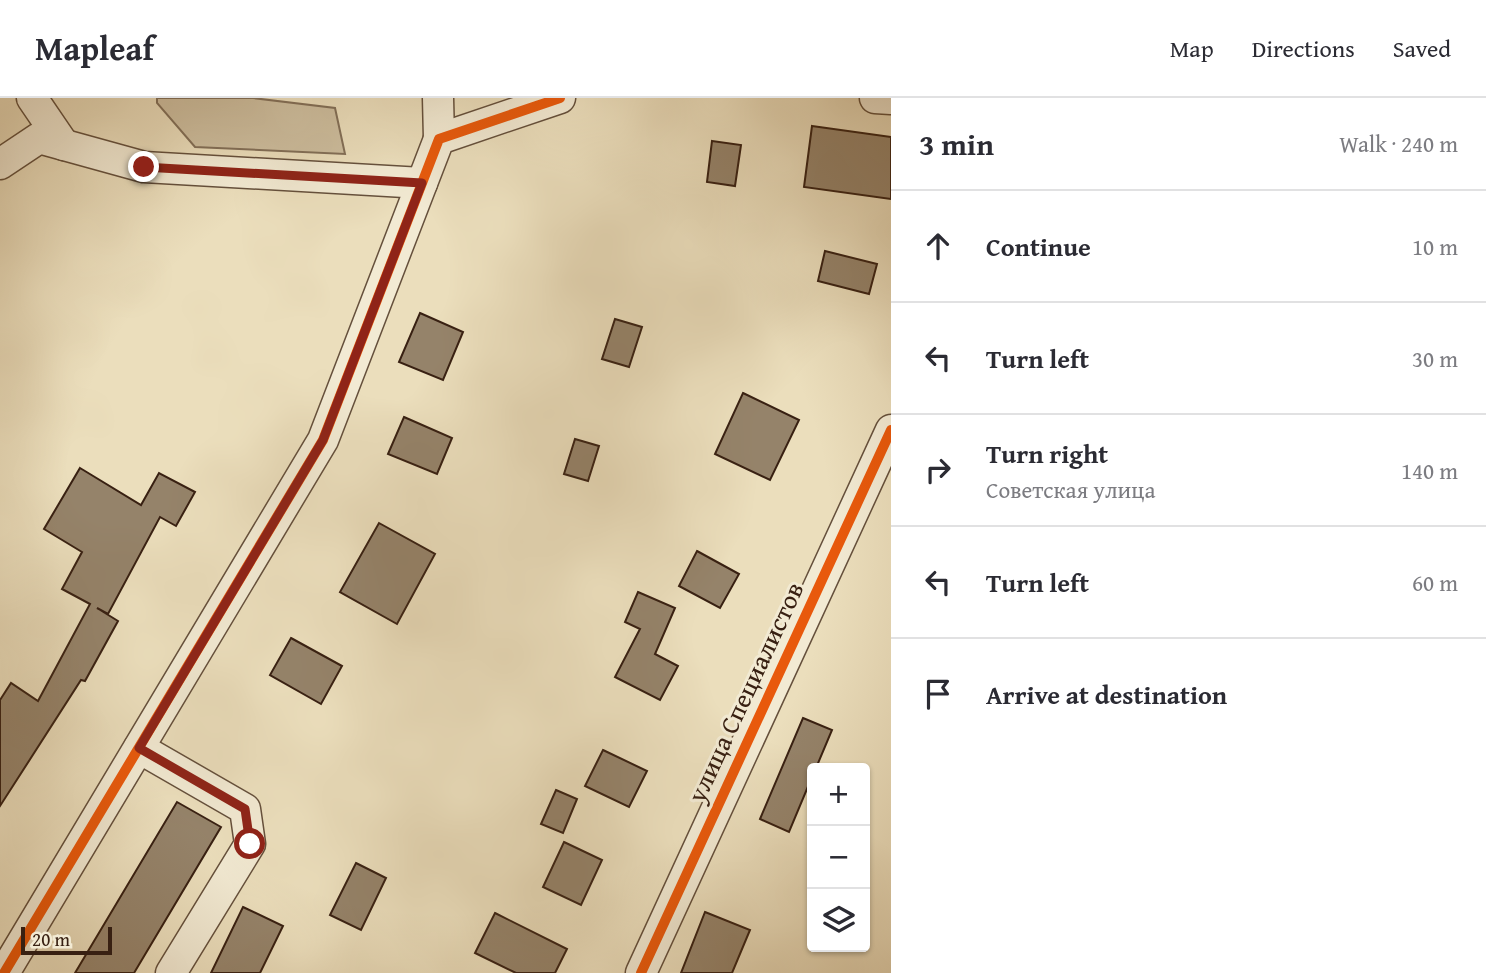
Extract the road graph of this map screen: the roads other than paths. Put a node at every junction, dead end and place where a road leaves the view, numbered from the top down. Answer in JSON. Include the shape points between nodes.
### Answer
{"nodes":[{"id":1,"x":32,"y":98,"type":"edge"},
{"id":2,"x":438,"y":98,"type":"edge"},
{"id":3,"x":561,"y":98,"type":"edge"},
{"id":4,"x":875,"y":98,"type":"edge"},
{"id":5,"x":891,"y":99,"type":"edge"},
{"id":6,"x":439,"y":139,"type":"junction"},
{"id":7,"x":64,"y":145,"type":"junction"},
{"id":8,"x":0,"y":164,"type":"edge"},
{"id":9,"x":422,"y":183,"type":"junction"},
{"id":10,"x":891,"y":430,"type":"edge"},
{"id":11,"x":139,"y":748,"type":"junction"},
{"id":12,"x":4,"y":973,"type":"edge"},
{"id":13,"x":170,"y":973,"type":"edge"},
{"id":14,"x":641,"y":973,"type":"edge"}],
"edges":[{"from":1,"to":7,"type":"street"},
{"from":2,"to":6,"type":"street"},
{"from":3,"to":6,"type":"street"},
{"from":4,"to":5,"type":"street"},
{"from":6,"to":9,"type":"street"},
{"from":7,"to":8,"type":"street","via":[[39,138]]},
{"from":7,"to":9,"type":"street","via":[[144,167]]},
{"from":9,"to":11,"type":"street","via":[[323,440]]},
{"from":10,"to":14,"type":"street","name":"улица Специалистов"},
{"from":11,"to":12,"type":"street"},
{"from":11,"to":13,"type":"street","via":[[245,809],[250,844]]}]}
